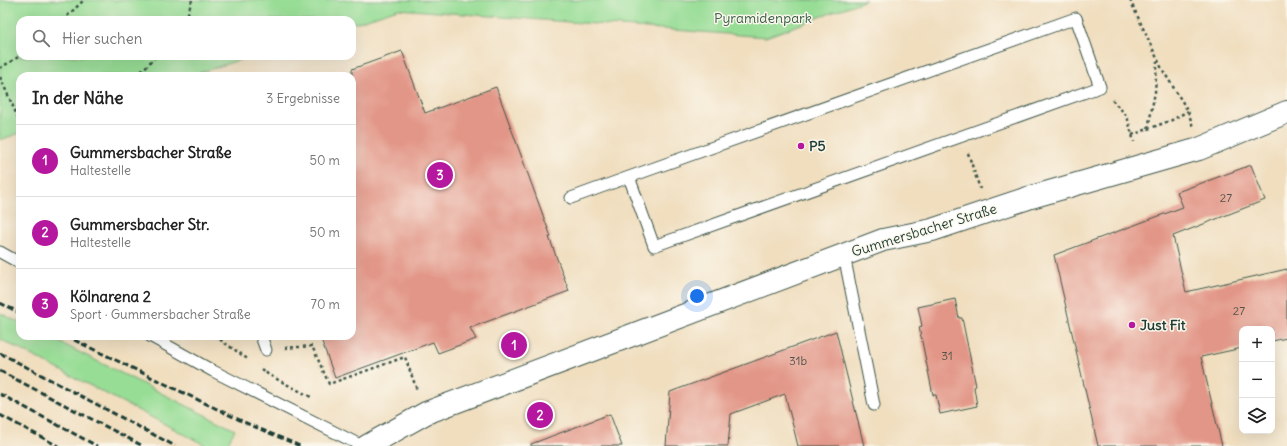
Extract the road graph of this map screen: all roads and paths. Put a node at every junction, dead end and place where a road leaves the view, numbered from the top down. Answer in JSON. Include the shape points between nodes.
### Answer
{"nodes":[{"id":1,"x":84,"y":0,"type":"edge"},
{"id":2,"x":192,"y":0,"type":"edge"},
{"id":3,"x":1130,"y":0,"type":"edge"},
{"id":4,"x":67,"y":16,"type":"edge"},
{"id":5,"x":187,"y":16,"type":"edge"},
{"id":6,"x":16,"y":58,"type":"edge"},
{"id":7,"x":1157,"y":59,"type":"junction"},
{"id":8,"x":152,"y":60,"type":"edge"},
{"id":9,"x":0,"y":68,"type":"edge"},
{"id":10,"x":141,"y":72,"type":"edge"},
{"id":11,"x":0,"y":77,"type":"edge"},
{"id":12,"x":1188,"y":111,"type":"junction"},
{"id":13,"x":16,"y":112,"type":"edge"},
{"id":14,"x":1287,"y":112,"type":"edge"},
{"id":15,"x":1127,"y":116,"type":"dead end"},
{"id":16,"x":1148,"y":129,"type":"junction"},
{"id":17,"x":1199,"y":149,"type":"junction"},
{"id":18,"x":971,"y":162,"type":"dead end"},
{"id":19,"x":974,"y":169,"type":"dead end"},
{"id":20,"x":629,"y":177,"type":"junction"},
{"id":21,"x":571,"y":198,"type":"dead end"},
{"id":22,"x":0,"y":252,"type":"edge"},
{"id":23,"x":844,"y":255,"type":"junction"},
{"id":24,"x":16,"y":261,"type":"edge"},
{"id":25,"x":157,"y":340,"type":"edge"},
{"id":26,"x":221,"y":340,"type":"edge"},
{"id":27,"x":262,"y":340,"type":"edge"},
{"id":28,"x":266,"y":350,"type":"joint"},
{"id":29,"x":251,"y":362,"type":"dead end"},
{"id":30,"x":257,"y":366,"type":"dead end"},
{"id":31,"x":317,"y":400,"type":"dead end"},
{"id":32,"x":874,"y":405,"type":"dead end"},
{"id":33,"x":426,"y":413,"type":"junction"},
{"id":34,"x":362,"y":446,"type":"edge"},
{"id":35,"x":367,"y":446,"type":"edge"}],
"edges":[{"from":1,"to":4,"type":"path"},
{"from":2,"to":5,"type":"path"},
{"from":3,"to":7,"type":"path"},
{"from":6,"to":9,"type":"path"},
{"from":7,"to":12,"type":"path"},
{"from":7,"to":16,"type":"path","via":[[1155,92]]},
{"from":8,"to":10,"type":"path"},
{"from":11,"to":13,"type":"path"},
{"from":12,"to":16,"type":"path"},
{"from":12,"to":17,"type":"path"},
{"from":14,"to":17,"type":"street","name":"Gummersbacher Straße"},
{"from":15,"to":16,"type":"path","via":[[1132,134]]},
{"from":17,"to":23,"type":"street","name":"Gummersbacher Straße","via":[[1028,198],[932,230],[883,240]]},
{"from":18,"to":19,"type":"path"},
{"from":20,"to":20,"type":"lane","via":[[1076,18],[1100,87],[654,246]]},
{"from":20,"to":21,"type":"lane"},
{"from":22,"to":24,"type":"lane"},
{"from":23,"to":32,"type":"lane"},
{"from":23,"to":33,"type":"street","name":"Gummersbacher Straße"},
{"from":25,"to":34,"type":"lane"},
{"from":26,"to":29,"type":"path"},
{"from":27,"to":28,"type":"lane"},
{"from":28,"to":33,"type":"path","via":[[312,346],[329,384],[405,357]]},
{"from":30,"to":31,"type":"path"},
{"from":33,"to":35,"type":"street","name":"Gummersbacher Straße"}]}
